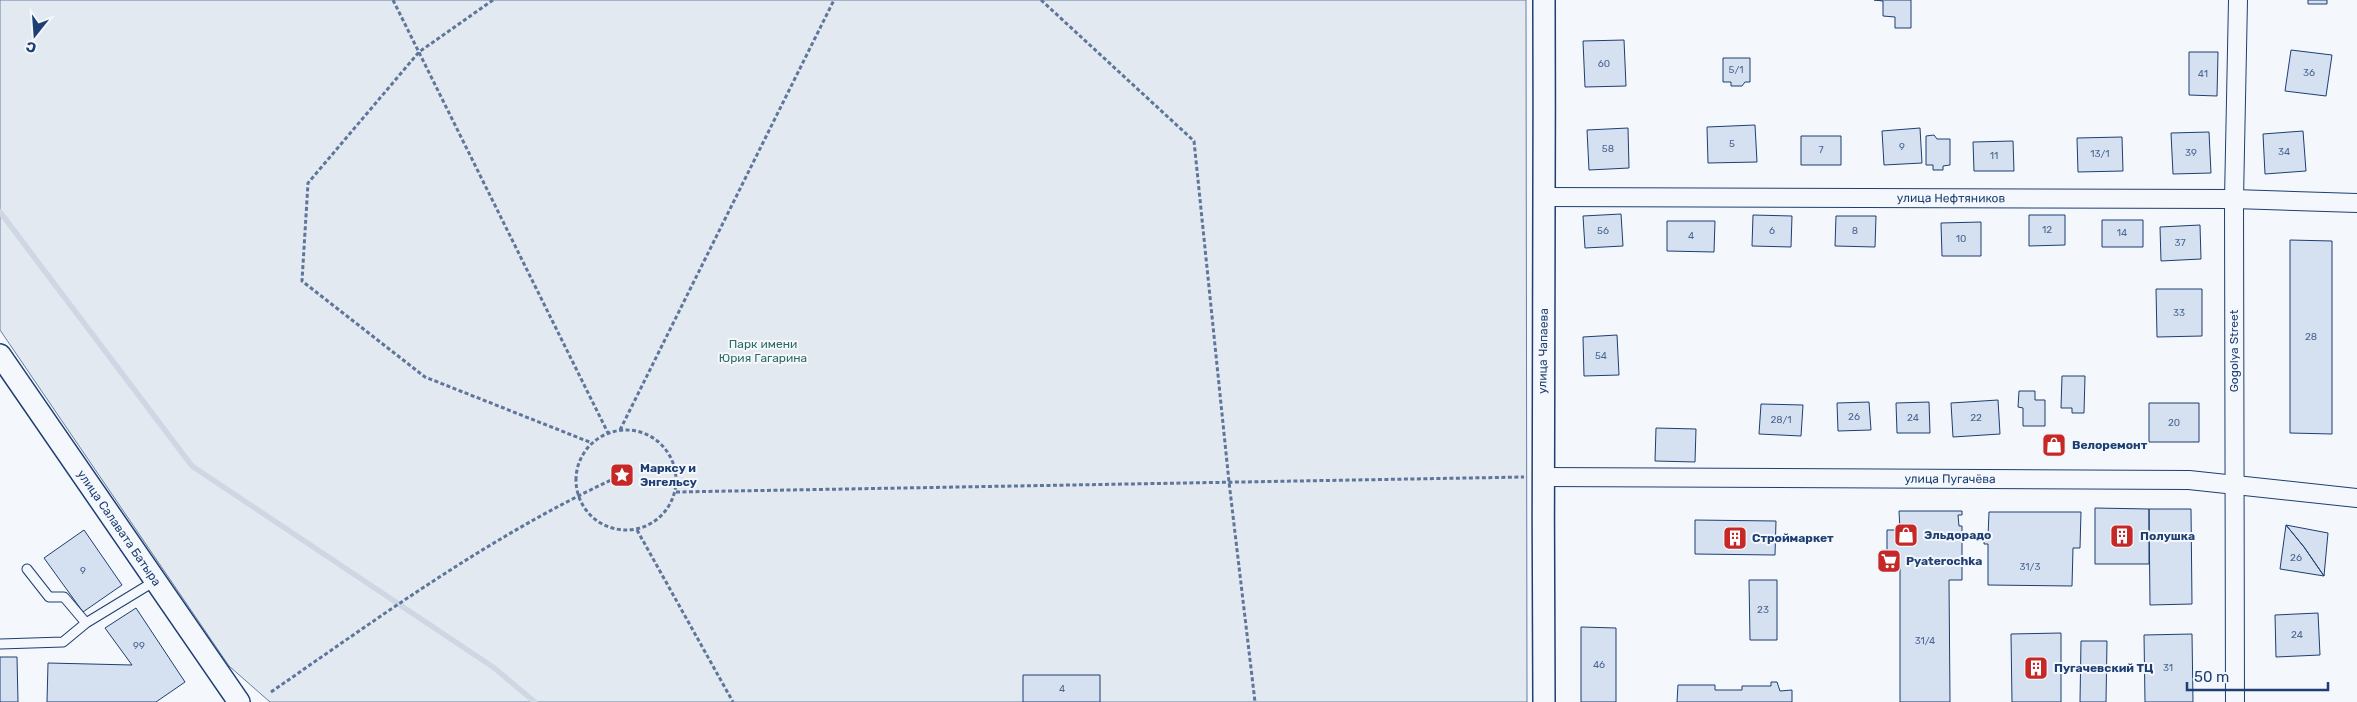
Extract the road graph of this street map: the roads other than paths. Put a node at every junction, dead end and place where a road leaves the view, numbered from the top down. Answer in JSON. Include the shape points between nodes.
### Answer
{"nodes":[{"id":1,"x":1544,"y":0,"type":"edge"},
{"id":2,"x":2238,"y":0,"type":"edge"},
{"id":3,"x":1545,"y":197,"type":"junction"},
{"id":4,"x":2234,"y":199,"type":"junction"},
{"id":5,"x":2357,"y":203,"type":"edge"},
{"id":6,"x":0,"y":355,"type":"edge"},
{"id":7,"x":1542,"y":477,"type":"junction"},
{"id":8,"x":2235,"y":486,"type":"junction"},
{"id":9,"x":2357,"y":498,"type":"edge"},
{"id":10,"x":27,"y":569,"type":"dead end"},
{"id":11,"x":154,"y":581,"type":"junction"},
{"id":12,"x":86,"y":623,"type":"junction"},
{"id":13,"x":0,"y":644,"type":"edge"},
{"id":14,"x":239,"y":702,"type":"edge"},
{"id":15,"x":1544,"y":702,"type":"edge"},
{"id":16,"x":2235,"y":702,"type":"edge"}],
"edges":[{"from":1,"to":3,"type":"street","name":"улица Чапаева"},
{"from":2,"to":4,"type":"street","name":"Gogolya Street"},
{"from":3,"to":4,"type":"street","name":"улица Нефтяников"},
{"from":3,"to":7,"type":"street","name":"улица Чапаева"},
{"from":4,"to":5,"type":"street","name":"улица Нефтяников"},
{"from":4,"to":8,"type":"street","name":"Gogolya Street"},
{"from":6,"to":11,"type":"street","name":"улица Салавата Батыра"},
{"from":7,"to":8,"type":"street","name":"улица Пугачёва","via":[[2189,480]]},
{"from":7,"to":15,"type":"street","name":"улица Чапаева"},
{"from":8,"to":9,"type":"street","name":"улица Пугачёва"},
{"from":8,"to":16,"type":"street","name":"Gogolya Street"},
{"from":10,"to":12,"type":"lane","via":[[49,597],[64,597]]},
{"from":11,"to":12,"type":"lane"},
{"from":11,"to":14,"type":"street","name":"улица Салавата Батыра"},
{"from":12,"to":13,"type":"lane","via":[[63,642]]}]}
